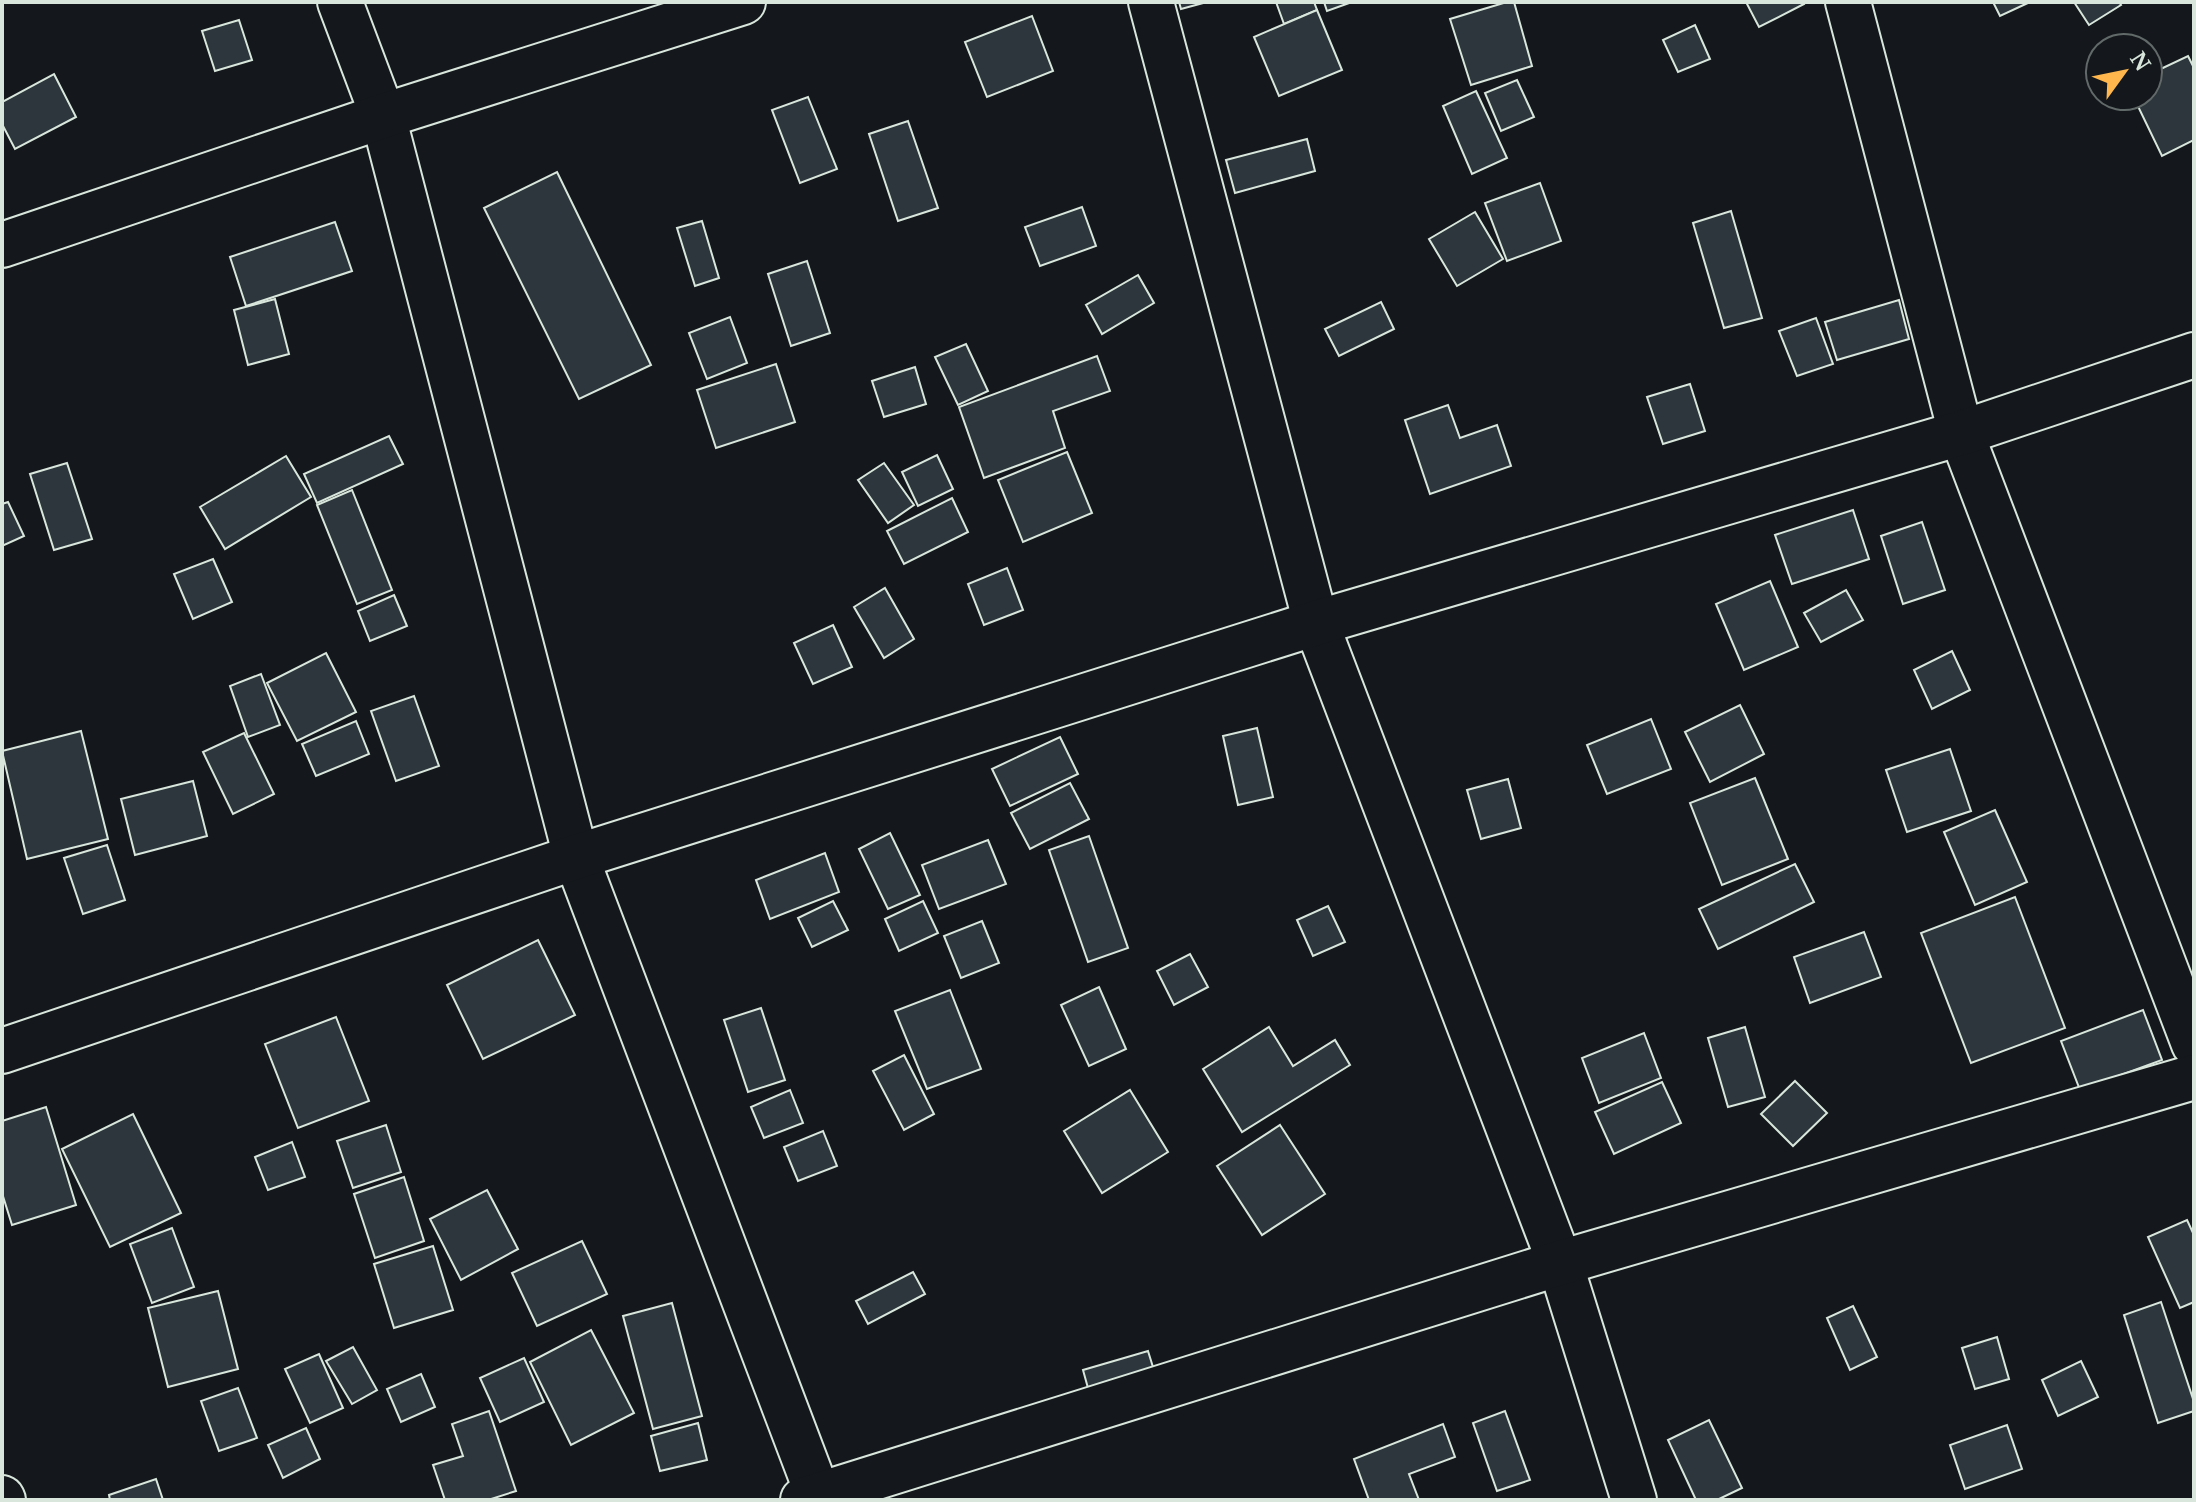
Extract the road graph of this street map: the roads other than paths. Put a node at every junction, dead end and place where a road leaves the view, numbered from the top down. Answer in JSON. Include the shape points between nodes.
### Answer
{"nodes":[{"id":1,"x":340,"y":2,"type":"edge"},
{"id":2,"x":743,"y":2,"type":"edge"},
{"id":3,"x":1151,"y":2,"type":"edge"},
{"id":4,"x":1848,"y":2,"type":"edge"},
{"id":5,"x":383,"y":116,"type":"junction"},
{"id":6,"x":2,"y":245,"type":"edge"},
{"id":7,"x":2194,"y":355,"type":"edge"},
{"id":8,"x":1961,"y":433,"type":"junction"},
{"id":9,"x":1316,"y":623,"type":"junction"},
{"id":10,"x":576,"y":857,"type":"junction"},
{"id":11,"x":2194,"y":1044,"type":"edge"},
{"id":12,"x":2,"y":1051,"type":"edge"},
{"id":13,"x":2194,"y":1077,"type":"edge"},
{"id":14,"x":1560,"y":1263,"type":"junction"},
{"id":15,"x":814,"y":1498,"type":"edge"},
{"id":16,"x":1634,"y":1500,"type":"edge"}],
"edges":[{"from":1,"to":5,"type":"street"},
{"from":2,"to":5,"type":"street"},
{"from":3,"to":9,"type":"street"},
{"from":4,"to":8,"type":"street"},
{"from":5,"to":6,"type":"street"},
{"from":5,"to":10,"type":"street"},
{"from":7,"to":8,"type":"street"},
{"from":8,"to":9,"type":"street"},
{"from":8,"to":11,"type":"street"},
{"from":9,"to":10,"type":"street"},
{"from":9,"to":14,"type":"street"},
{"from":10,"to":12,"type":"street"},
{"from":10,"to":15,"type":"street"},
{"from":13,"to":14,"type":"street"},
{"from":14,"to":15,"type":"street"},
{"from":14,"to":16,"type":"street"}]}
